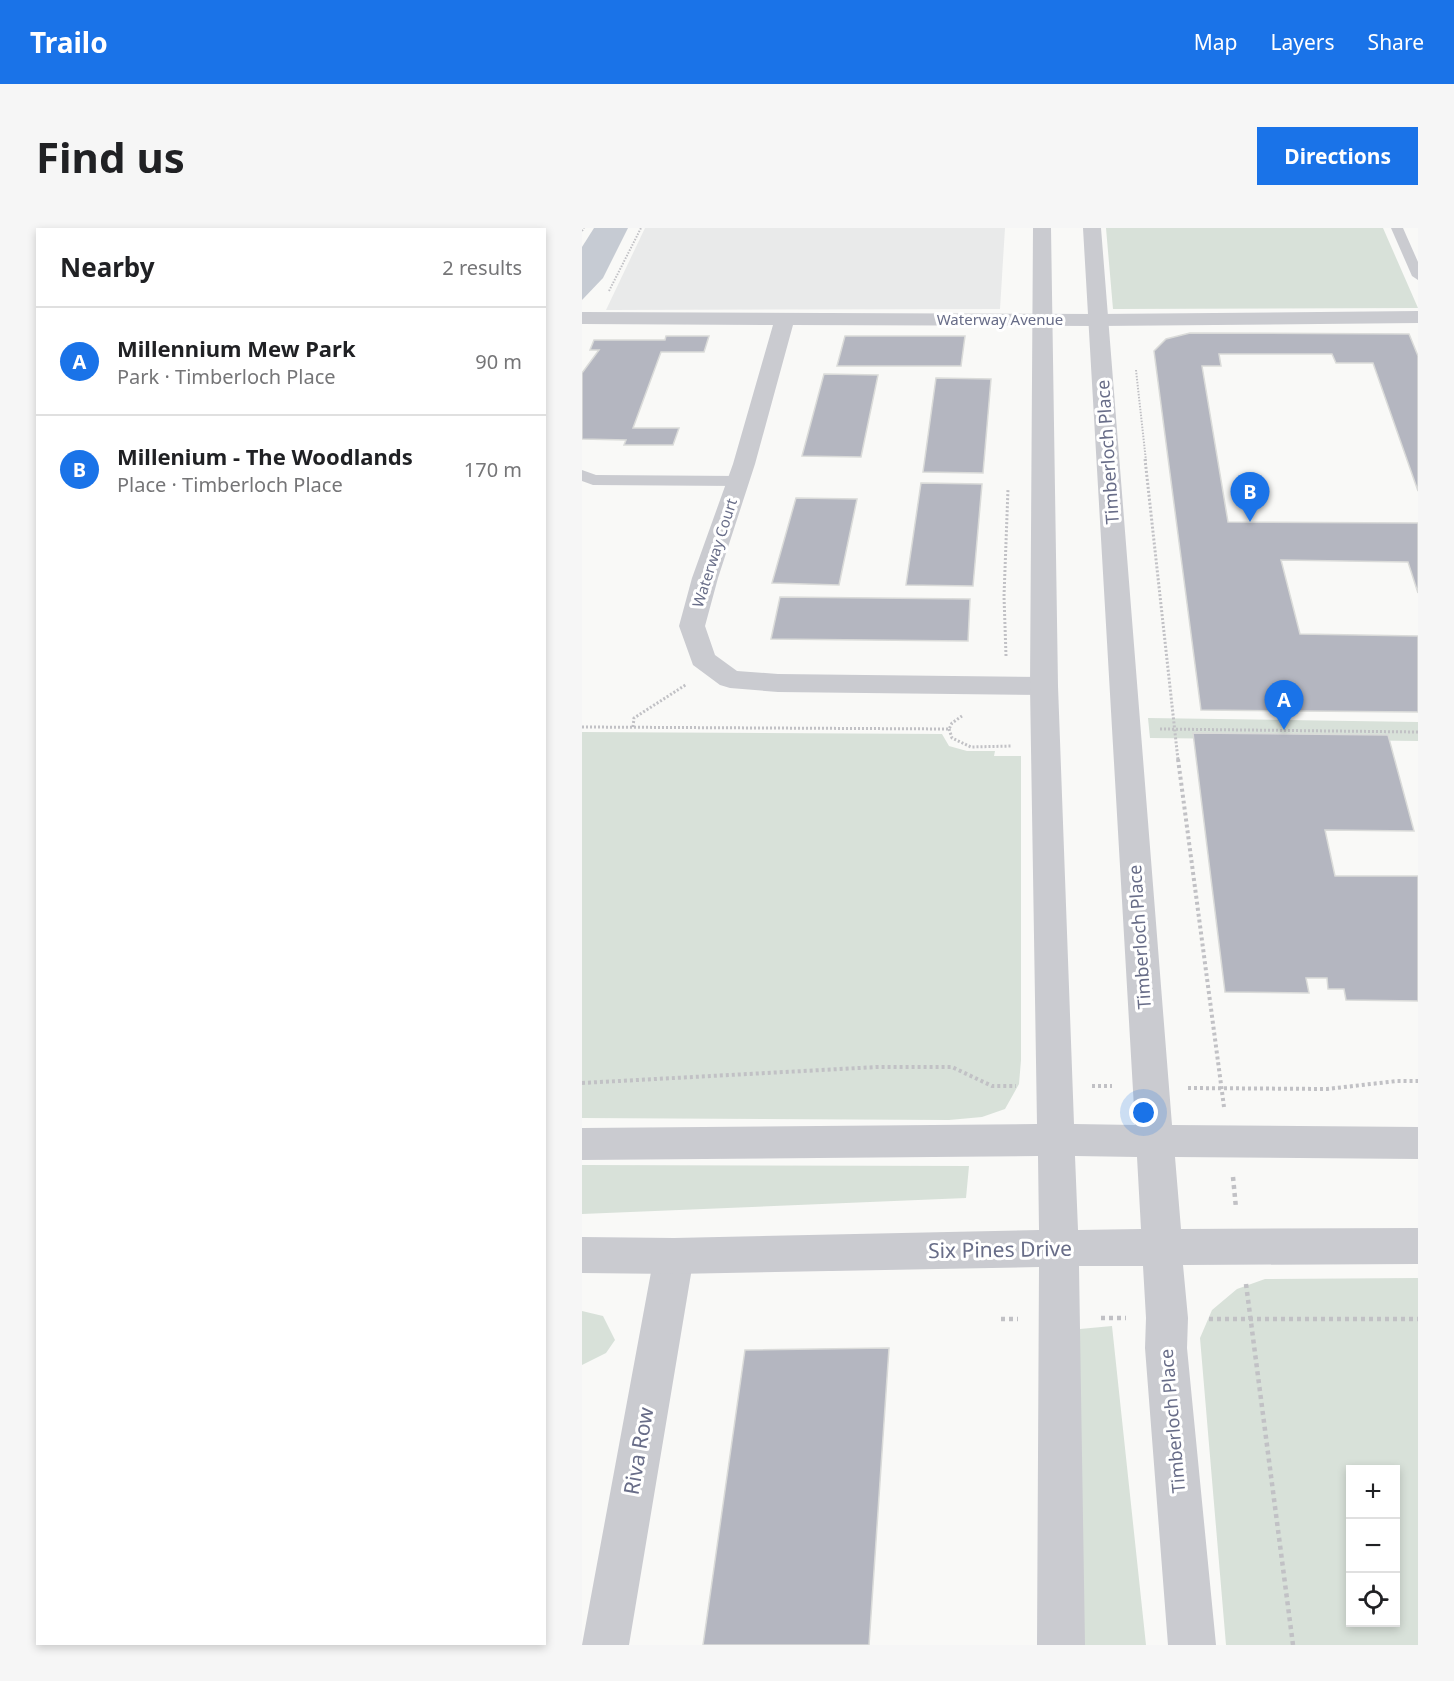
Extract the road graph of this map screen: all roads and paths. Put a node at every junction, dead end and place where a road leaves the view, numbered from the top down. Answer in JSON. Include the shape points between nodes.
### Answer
{"nodes":[{"id":1,"x":641,"y":228,"type":"edge"},
{"id":2,"x":1042,"y":228,"type":"edge"},
{"id":3,"x":1092,"y":228,"type":"edge"},
{"id":4,"x":1397,"y":228,"type":"edge"},
{"id":5,"x":1418,"y":276,"type":"edge"},
{"id":6,"x":609,"y":291,"type":"dead end"},
{"id":7,"x":1418,"y":317,"type":"edge"},
{"id":8,"x":582,"y":318,"type":"edge"},
{"id":9,"x":1043,"y":319,"type":"junction"},
{"id":10,"x":784,"y":320,"type":"junction"},
{"id":11,"x":1100,"y":320,"type":"junction"},
{"id":12,"x":1128,"y":320,"type":"junction"},
{"id":13,"x":582,"y":475,"type":"edge"},
{"id":14,"x":738,"y":481,"type":"junction"},
{"id":15,"x":714,"y":667,"type":"junction"},
{"id":16,"x":1044,"y":686,"type":"junction"},
{"id":17,"x":974,"y":714,"type":"dead end"},
{"id":18,"x":582,"y":727,"type":"edge"},
{"id":19,"x":633,"y":727,"type":"junction"},
{"id":20,"x":948,"y":729,"type":"junction"},
{"id":21,"x":1126,"y":729,"type":"junction"},
{"id":22,"x":1173,"y":729,"type":"junction"},
{"id":23,"x":1418,"y":732,"type":"edge"},
{"id":24,"x":1007,"y":746,"type":"dead end"},
{"id":25,"x":1418,"y":1081,"type":"edge"},
{"id":26,"x":582,"y":1083,"type":"edge"},
{"id":27,"x":1055,"y":1086,"type":"junction"},
{"id":28,"x":1150,"y":1087,"type":"junction"},
{"id":29,"x":1221,"y":1089,"type":"junction"},
{"id":30,"x":1056,"y":1140,"type":"junction"},
{"id":31,"x":1153,"y":1141,"type":"junction"},
{"id":32,"x":1229,"y":1142,"type":"junction"},
{"id":33,"x":582,"y":1143,"type":"edge"},
{"id":34,"x":1418,"y":1143,"type":"edge"},
{"id":35,"x":1418,"y":1246,"type":"edge"},
{"id":36,"x":1059,"y":1248,"type":"junction"},
{"id":37,"x":1241,"y":1248,"type":"junction"},
{"id":38,"x":1162,"y":1250,"type":"junction"},
{"id":39,"x":582,"y":1255,"type":"edge"},
{"id":40,"x":674,"y":1256,"type":"junction"},
{"id":41,"x":605,"y":1645,"type":"edge"},
{"id":42,"x":1061,"y":1645,"type":"edge"},
{"id":43,"x":1192,"y":1645,"type":"edge"},
{"id":44,"x":1293,"y":1645,"type":"edge"}],
"edges":[{"from":1,"to":6,"type":"path"},
{"from":2,"to":9,"type":"street"},
{"from":3,"to":11,"type":"street","name":"Timberloch Place"},
{"from":4,"to":5,"type":"lane"},
{"from":7,"to":12,"type":"street","name":"Waterway Avenue"},
{"from":8,"to":10,"type":"street","name":"Waterway Avenue"},
{"from":9,"to":10,"type":"street","name":"Waterway Avenue"},
{"from":9,"to":11,"type":"street","name":"Waterway Avenue"},
{"from":9,"to":16,"type":"street"},
{"from":10,"to":14,"type":"street","name":"Waterway Court"},
{"from":11,"to":12,"type":"street","name":"Waterway Avenue"},
{"from":11,"to":21,"type":"street","name":"Timberloch Place"},
{"from":12,"to":22,"type":"path"},
{"from":13,"to":14,"type":"lane","via":[[593,480]]},
{"from":14,"to":15,"type":"street","name":"Waterway Court","via":[[692,626],[703,659]]},
{"from":15,"to":16,"type":"street","via":[[730,678],[778,683]]},
{"from":15,"to":19,"type":"path","via":[[634,718]]},
{"from":16,"to":27,"type":"street"},
{"from":17,"to":20,"type":"path","via":[[962,716]]},
{"from":18,"to":19,"type":"path"},
{"from":19,"to":20,"type":"path"},
{"from":20,"to":24,"type":"path","via":[[952,738],[971,747]]},
{"from":21,"to":22,"type":"path"},
{"from":21,"to":28,"type":"street","name":"Timberloch Place"},
{"from":22,"to":23,"type":"path"},
{"from":22,"to":29,"type":"path"},
{"from":25,"to":29,"type":"path","via":[[1327,1089]]},
{"from":26,"to":27,"type":"path","via":[[952,1067],[992,1086]]},
{"from":27,"to":28,"type":"path"},
{"from":27,"to":30,"type":"street"},
{"from":28,"to":29,"type":"path"},
{"from":28,"to":31,"type":"street","name":"Timberloch Place"},
{"from":29,"to":32,"type":"path"},
{"from":30,"to":31,"type":"street"},
{"from":30,"to":33,"type":"street"},
{"from":30,"to":36,"type":"street"},
{"from":31,"to":32,"type":"street"},
{"from":31,"to":38,"type":"street","name":"Timberloch Place"},
{"from":32,"to":34,"type":"street"},
{"from":32,"to":37,"type":"path"},
{"from":35,"to":37,"type":"street","name":"Six Pines Drive"},
{"from":36,"to":38,"type":"street","name":"Six Pines Drive"},
{"from":36,"to":40,"type":"street","name":"Six Pines Drive"},
{"from":36,"to":42,"type":"street"},
{"from":37,"to":38,"type":"street","name":"Six Pines Drive"},
{"from":37,"to":44,"type":"path"},
{"from":38,"to":43,"type":"street","name":"Timberloch Place","via":[[1166,1348]]},
{"from":39,"to":40,"type":"street","name":"Six Pines Drive"},
{"from":40,"to":41,"type":"street","name":"Riva Row"}]}
